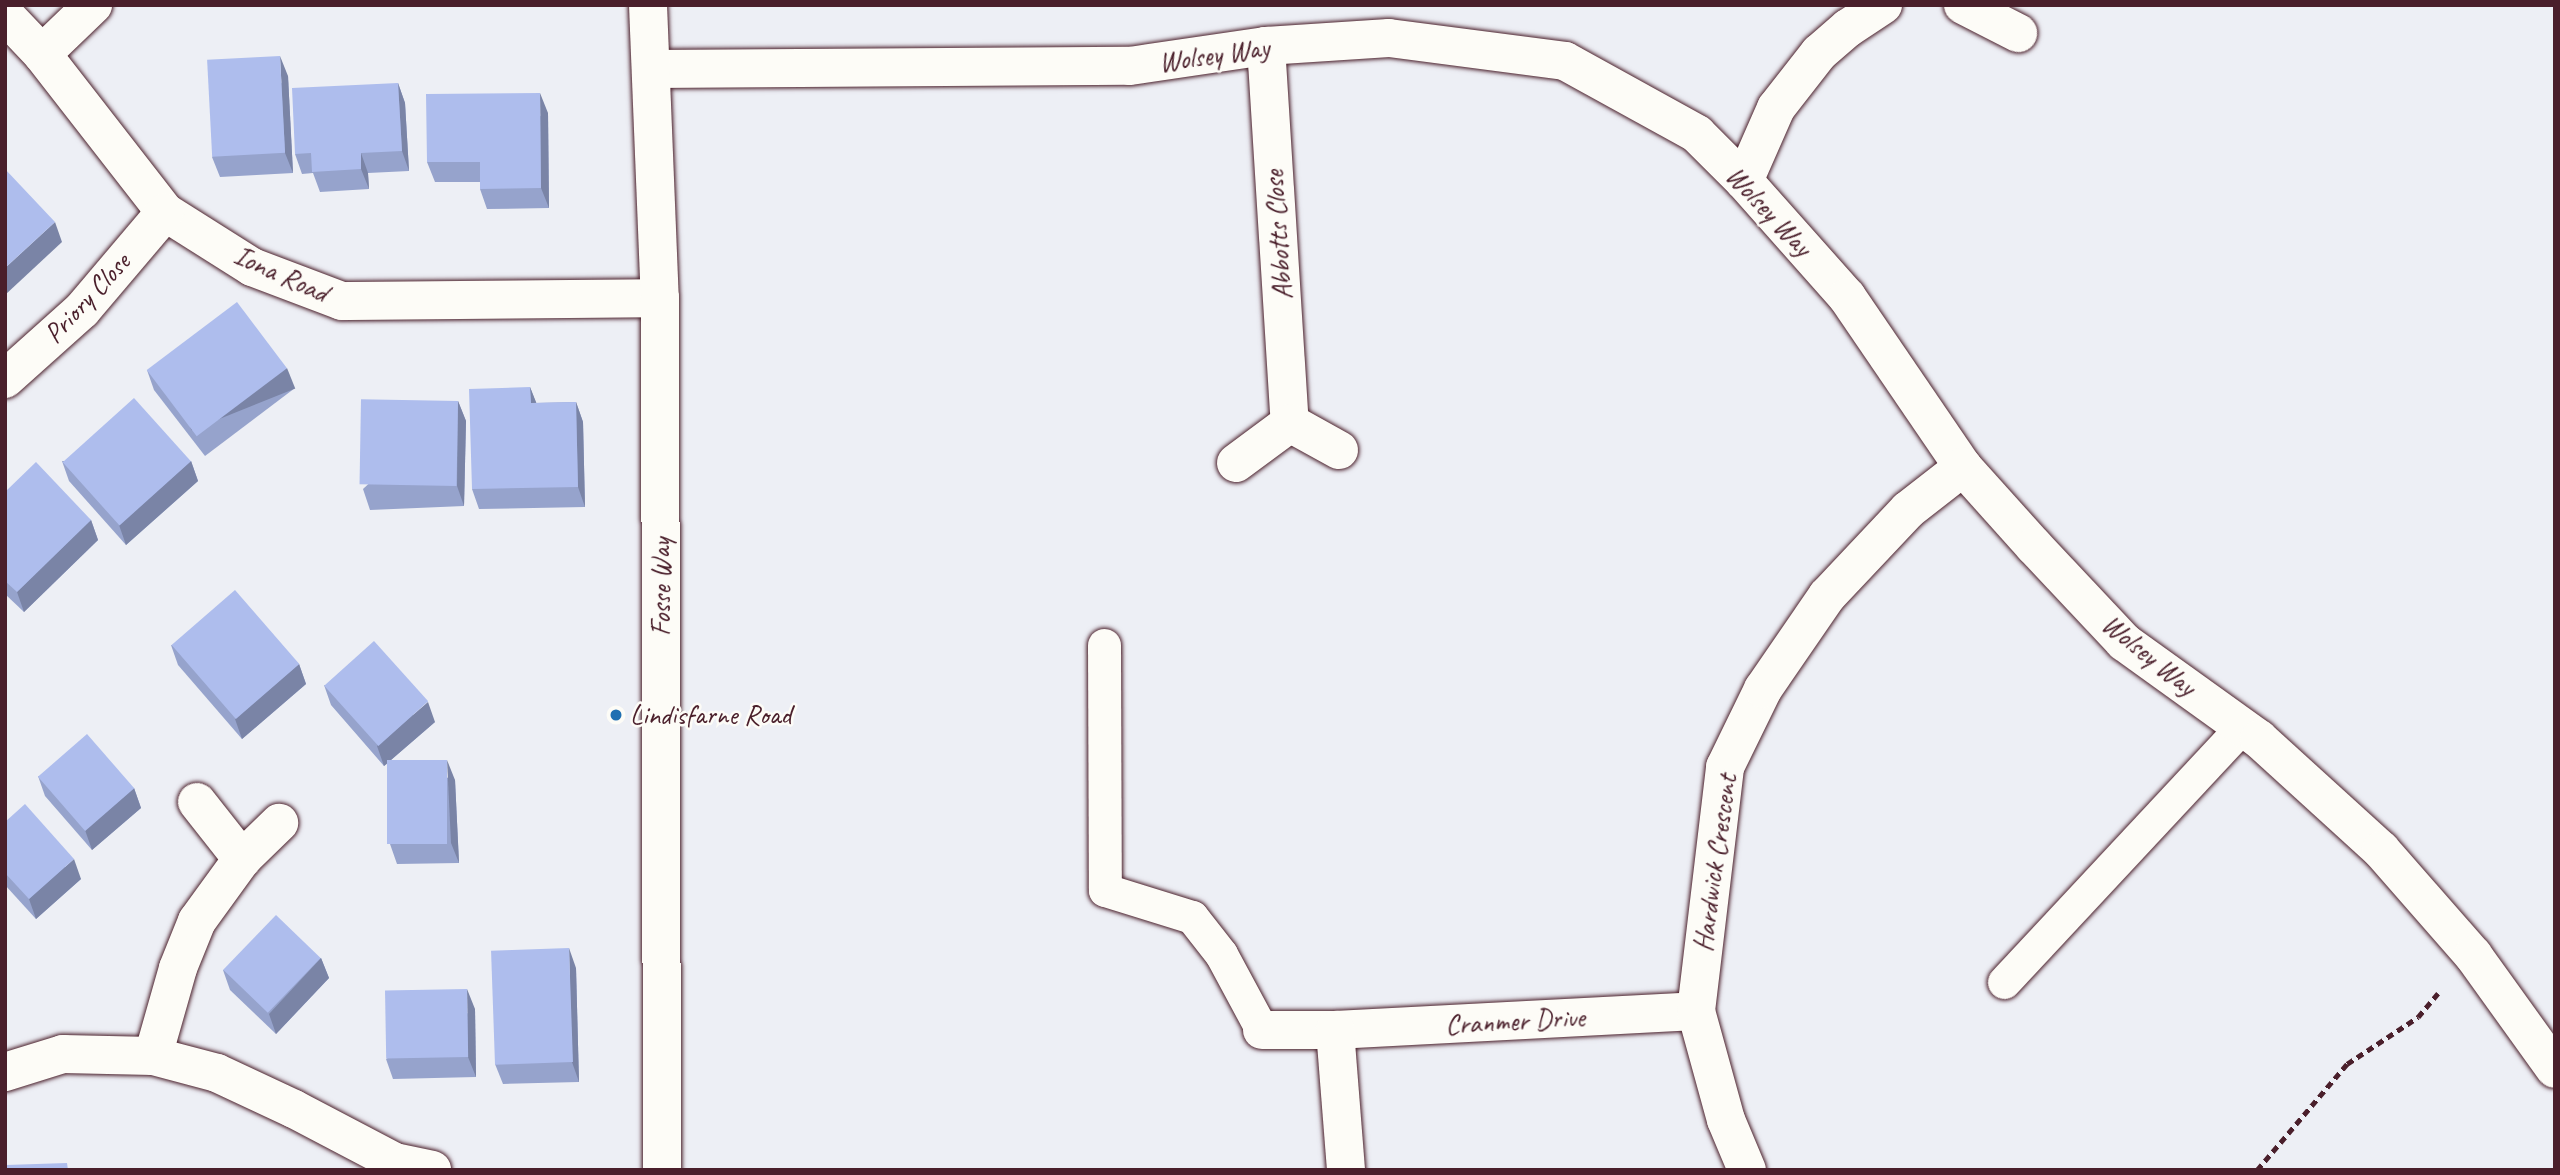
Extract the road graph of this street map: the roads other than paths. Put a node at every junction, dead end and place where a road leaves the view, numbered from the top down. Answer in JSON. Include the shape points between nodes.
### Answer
{"nodes":[{"id":1,"x":93,"y":5,"type":"edge"},
{"id":2,"x":648,"y":5,"type":"edge"},
{"id":3,"x":1883,"y":5,"type":"edge"},
{"id":4,"x":1963,"y":5,"type":"edge"},
{"id":5,"x":5,"y":15,"type":"edge"},
{"id":6,"x":2018,"y":33,"type":"dead end"},
{"id":7,"x":1266,"y":46,"type":"junction"},
{"id":8,"x":42,"y":54,"type":"junction"},
{"id":9,"x":653,"y":69,"type":"junction"},
{"id":10,"x":1744,"y":181,"type":"junction"},
{"id":11,"x":165,"y":212,"type":"junction"},
{"id":12,"x":660,"y":298,"type":"junction"},
{"id":13,"x":5,"y":379,"type":"edge"},
{"id":14,"x":1290,"y":423,"type":"junction"},
{"id":15,"x":1339,"y":450,"type":"dead end"},
{"id":16,"x":1236,"y":463,"type":"dead end"},
{"id":17,"x":1963,"y":467,"type":"junction"},
{"id":18,"x":1104,"y":645,"type":"dead end"},
{"id":19,"x":2242,"y":727,"type":"junction"},
{"id":20,"x":197,"y":802,"type":"dead end"},
{"id":21,"x":279,"y":824,"type":"dead end"},
{"id":22,"x":242,"y":859,"type":"junction"},
{"id":23,"x":2004,"y":982,"type":"dead end"},
{"id":24,"x":1696,"y":1011,"type":"junction"},
{"id":25,"x":1262,"y":1030,"type":"joint"},
{"id":26,"x":1335,"y":1030,"type":"junction"},
{"id":27,"x":153,"y":1056,"type":"junction"},
{"id":28,"x":2555,"y":1069,"type":"edge"},
{"id":29,"x":5,"y":1072,"type":"edge"},
{"id":30,"x":432,"y":1170,"type":"edge"},
{"id":31,"x":662,"y":1170,"type":"edge"},
{"id":32,"x":1346,"y":1170,"type":"edge"},
{"id":33,"x":1747,"y":1170,"type":"edge"}],
"edges":[{"from":1,"to":8,"type":"street"},
{"from":2,"to":9,"type":"street","name":"Fosse Way"},
{"from":3,"to":10,"type":"street","via":[[1819,53],[1776,108]]},
{"from":4,"to":6,"type":"street"},
{"from":5,"to":8,"type":"street","name":"Iona Road"},
{"from":7,"to":9,"type":"street","name":"Wolsey Way","via":[[1130,66]]},
{"from":7,"to":10,"type":"street","name":"Wolsey Way","via":[[1389,38],[1565,61],[1697,134]]},
{"from":7,"to":14,"type":"street","name":"Abbotts Close"},
{"from":8,"to":11,"type":"street","name":"Iona Road"},
{"from":9,"to":12,"type":"street","name":"Fosse Way"},
{"from":10,"to":17,"type":"street","name":"Wolsey Way","via":[[1847,297]]},
{"from":11,"to":12,"type":"street","name":"Iona Road","via":[[252,267],[342,301]]},
{"from":11,"to":13,"type":"street","name":"Priory Close","via":[[82,310]]},
{"from":12,"to":31,"type":"street","name":"Fosse Way"},
{"from":14,"to":15,"type":"street"},
{"from":14,"to":16,"type":"street"},
{"from":17,"to":19,"type":"street","name":"Wolsey Way","via":[[2124,642]]},
{"from":17,"to":24,"type":"street","name":"Hardwick Crescent","via":[[1908,510],[1827,596],[1752,711],[1725,767]]},
{"from":18,"to":25,"type":"lane","via":[[1105,890],[1192,917],[1221,954]]},
{"from":19,"to":23,"type":"lane"},
{"from":19,"to":28,"type":"street","name":"Wolsey Way","via":[[2381,850],[2473,955]]},
{"from":20,"to":22,"type":"street"},
{"from":21,"to":22,"type":"street"},
{"from":22,"to":27,"type":"street","via":[[197,921],[178,968]]},
{"from":24,"to":26,"type":"street","name":"Cranmer Drive"},
{"from":24,"to":33,"type":"street","name":"Hardwick Crescent","via":[[1726,1120]]},
{"from":25,"to":26,"type":"street","name":"Cranmer Drive"},
{"from":26,"to":32,"type":"street"},
{"from":27,"to":29,"type":"street","via":[[63,1054]]},
{"from":27,"to":30,"type":"street","via":[[217,1073],[395,1162]]}]}
